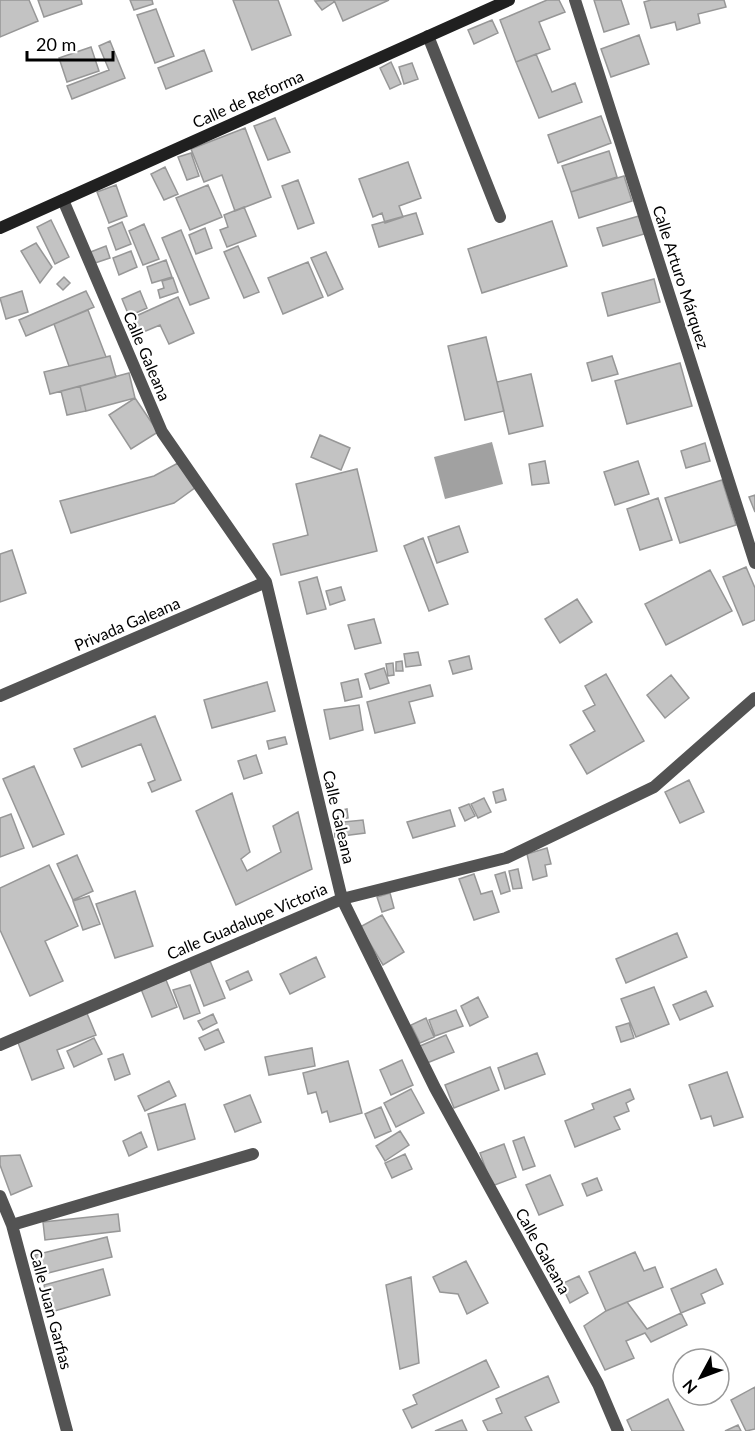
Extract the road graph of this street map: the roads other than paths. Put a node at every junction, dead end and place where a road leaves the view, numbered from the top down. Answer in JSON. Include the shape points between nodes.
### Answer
{"nodes":[{"id":1,"x":509,"y":0,"type":"edge"},
{"id":2,"x":575,"y":0,"type":"edge"},
{"id":3,"x":428,"y":36,"type":"junction"},
{"id":4,"x":63,"y":200,"type":"junction"},
{"id":5,"x":500,"y":217,"type":"dead end"},
{"id":6,"x":0,"y":228,"type":"edge"},
{"id":7,"x":755,"y":563,"type":"edge"},
{"id":8,"x":266,"y":582,"type":"junction"},
{"id":9,"x":0,"y":696,"type":"edge"},
{"id":10,"x":755,"y":698,"type":"edge"},
{"id":11,"x":342,"y":899,"type":"junction"},
{"id":12,"x":0,"y":1045,"type":"edge"},
{"id":13,"x":253,"y":1154,"type":"dead end"},
{"id":14,"x":0,"y":1196,"type":"edge"},
{"id":15,"x":12,"y":1225,"type":"junction"},
{"id":16,"x":67,"y":1431,"type":"edge"},
{"id":17,"x":618,"y":1431,"type":"edge"}],
"edges":[{"from":1,"to":3,"type":"main road","name":"Calle de Reforma"},
{"from":2,"to":7,"type":"street","name":"Calle Arturo Márquez"},
{"from":3,"to":4,"type":"main road","name":"Calle de Reforma"},
{"from":3,"to":5,"type":"street"},
{"from":4,"to":6,"type":"main road","name":"Calle de Reforma"},
{"from":4,"to":8,"type":"street","name":"Calle Galeana","via":[[162,432]]},
{"from":8,"to":9,"type":"street","name":"Privada Galeana"},
{"from":8,"to":11,"type":"street","name":"Calle Galeana"},
{"from":10,"to":11,"type":"street","name":"Calle Guadalupe Victoria","via":[[654,787],[506,858]]},
{"from":11,"to":12,"type":"street","name":"Calle Guadalupe Victoria"},
{"from":11,"to":17,"type":"street","name":"Calle Galeana","via":[[435,1088],[598,1384]]},
{"from":13,"to":15,"type":"street"},
{"from":14,"to":15,"type":"street","name":"Calle Juan Garfias"},
{"from":15,"to":16,"type":"street","name":"Calle Juan Garfias"}]}
